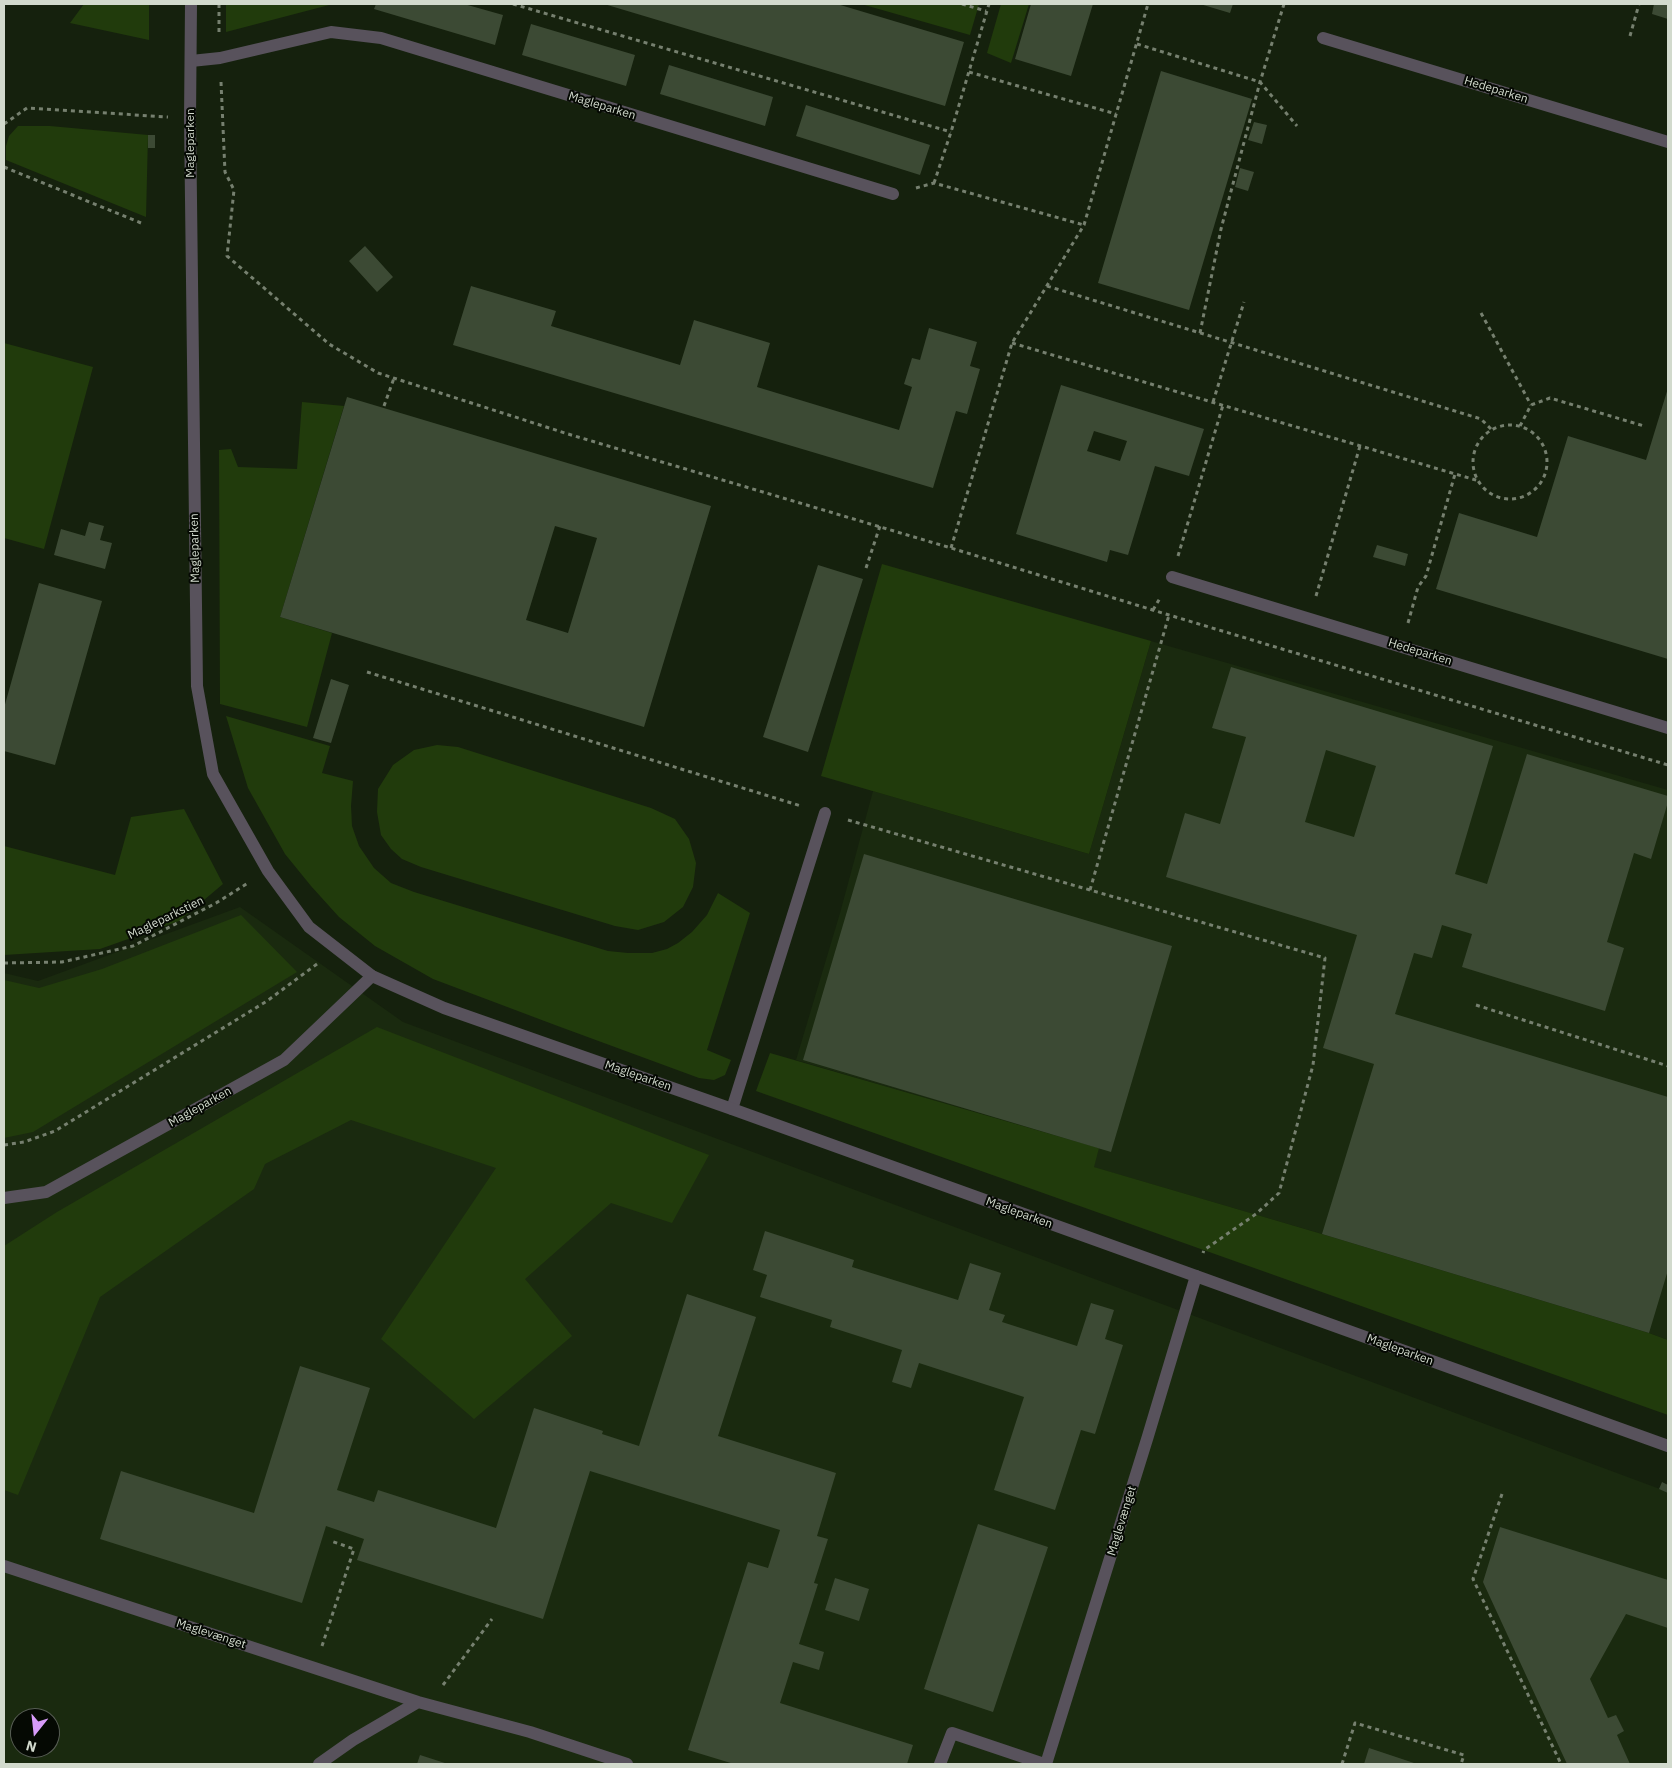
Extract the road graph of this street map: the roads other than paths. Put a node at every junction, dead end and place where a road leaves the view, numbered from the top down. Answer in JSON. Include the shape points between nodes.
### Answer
{"nodes":[{"id":1,"x":191,"y":4,"type":"edge"},
{"id":2,"x":1324,"y":38,"type":"dead end"},
{"id":3,"x":191,"y":60,"type":"junction"},
{"id":4,"x":1668,"y":142,"type":"edge"},
{"id":5,"x":893,"y":194,"type":"road end"},
{"id":6,"x":1172,"y":577,"type":"road end"},
{"id":7,"x":1668,"y":728,"type":"edge"},
{"id":8,"x":825,"y":813,"type":"dead end"},
{"id":9,"x":372,"y":976,"type":"junction"},
{"id":10,"x":732,"y":1109,"type":"junction"},
{"id":11,"x":4,"y":1198,"type":"edge"},
{"id":12,"x":1196,"y":1276,"type":"junction"},
{"id":13,"x":1668,"y":1446,"type":"edge"},
{"id":14,"x":4,"y":1566,"type":"edge"},
{"id":15,"x":418,"y":1702,"type":"junction"},
{"id":16,"x":319,"y":1764,"type":"edge"},
{"id":17,"x":627,"y":1764,"type":"edge"},
{"id":18,"x":940,"y":1764,"type":"edge"},
{"id":19,"x":1045,"y":1764,"type":"edge"}],
"edges":[{"from":1,"to":3,"type":"street","name":"Magleparken"},
{"from":2,"to":4,"type":"street","name":"Hedeparken"},
{"from":3,"to":5,"type":"street","name":"Magleparken","via":[[220,58],[331,32],[381,38]]},
{"from":3,"to":9,"type":"street","name":"Magleparken","via":[[197,686],[213,774],[268,871],[309,927]]},
{"from":6,"to":7,"type":"street","name":"Hedeparken"},
{"from":8,"to":10,"type":"street"},
{"from":9,"to":10,"type":"street","name":"Magleparken","via":[[444,1008]]},
{"from":9,"to":11,"type":"street","name":"Magleparken","via":[[284,1060],[46,1192]]},
{"from":10,"to":12,"type":"street","name":"Magleparken"},
{"from":12,"to":13,"type":"street","name":"Magleparken"},
{"from":12,"to":19,"type":"street","name":"Maglevænget"},
{"from":14,"to":15,"type":"street","name":"Maglevænget"},
{"from":15,"to":16,"type":"street"},
{"from":15,"to":17,"type":"street","name":"Maglevænget","via":[[530,1732]]},
{"from":18,"to":19,"type":"street","via":[[952,1733]]}]}
